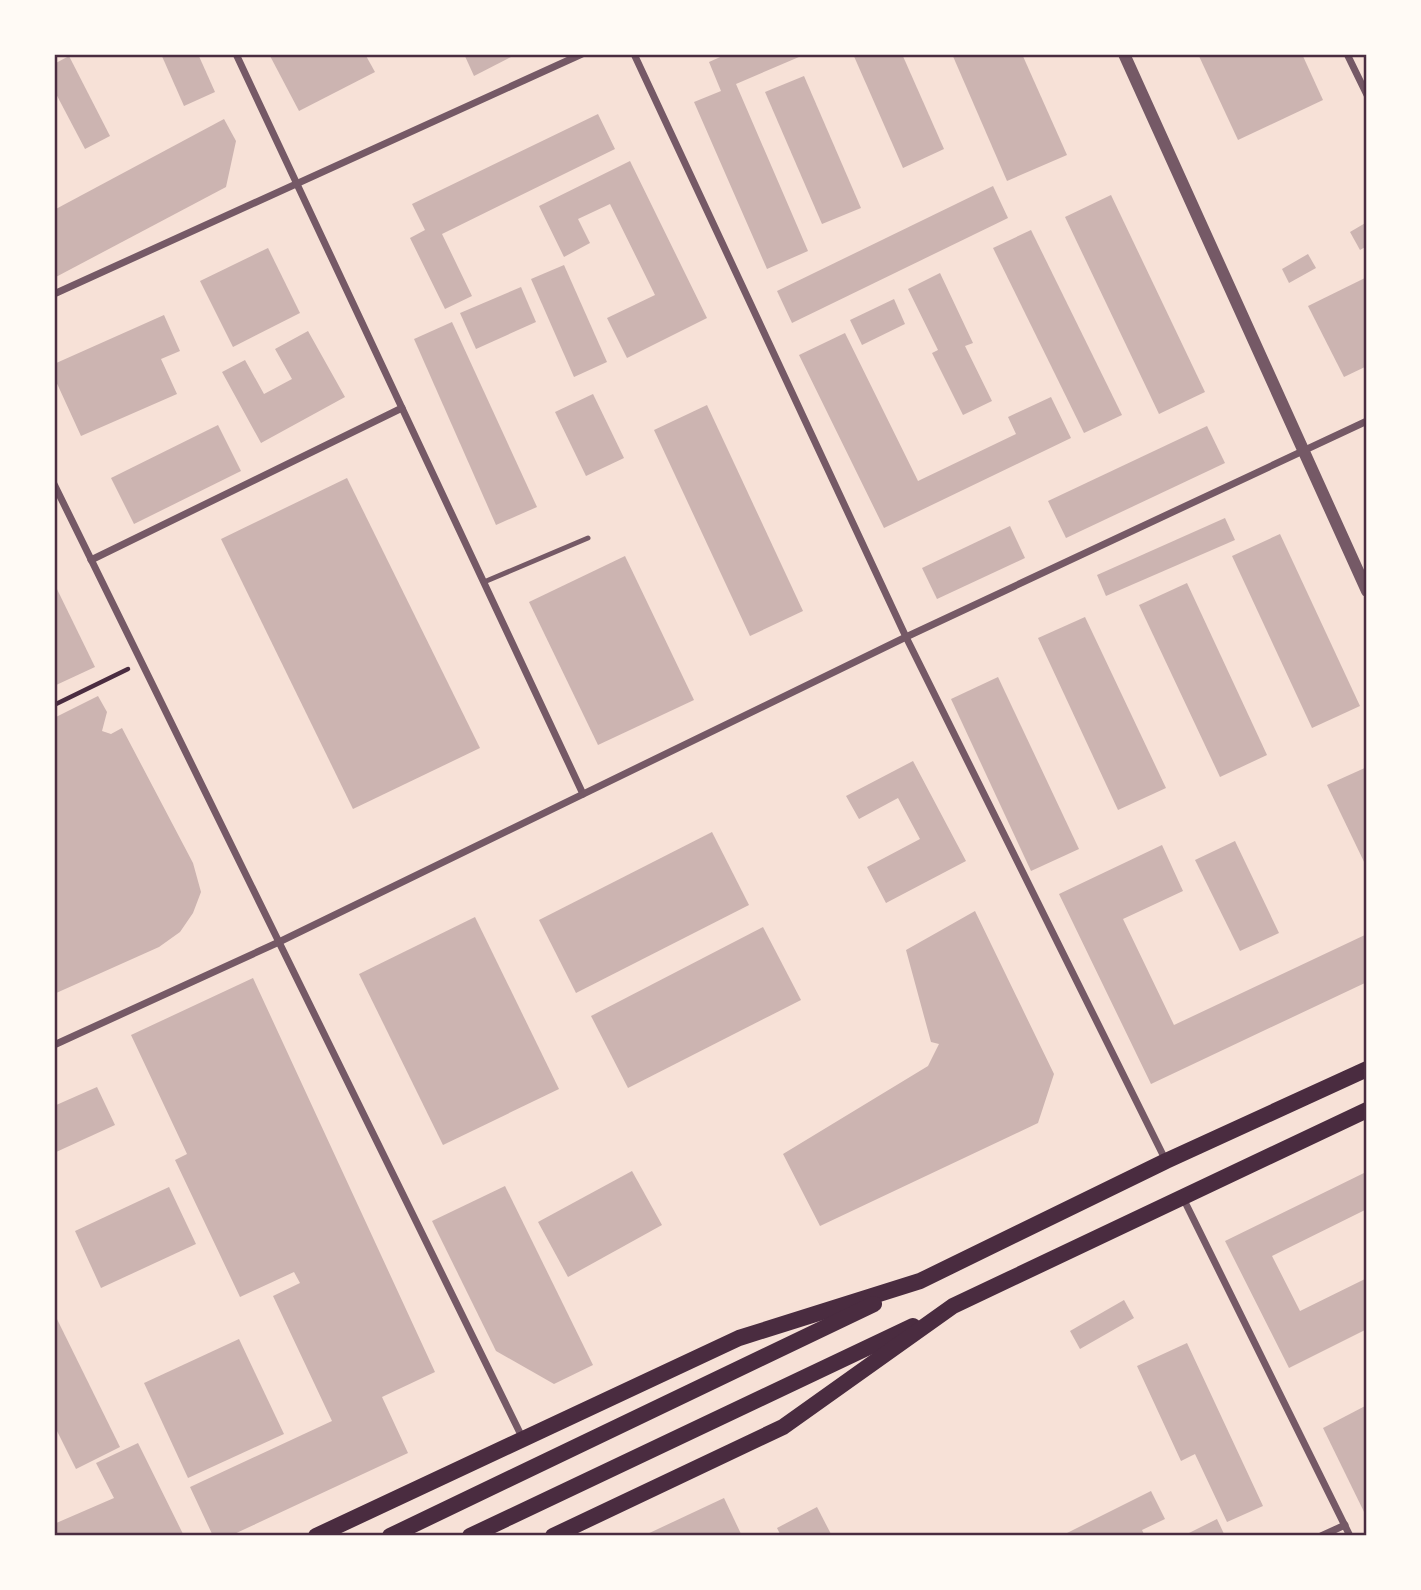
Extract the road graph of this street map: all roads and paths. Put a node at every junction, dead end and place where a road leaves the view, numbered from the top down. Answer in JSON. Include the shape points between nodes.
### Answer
{"nodes":[{"id":1,"x":236,"y":54,"type":"edge"},
{"id":2,"x":582,"y":54,"type":"edge"},
{"id":3,"x":634,"y":54,"type":"edge"},
{"id":4,"x":1124,"y":54,"type":"edge"},
{"id":5,"x":1347,"y":54,"type":"edge"},
{"id":6,"x":1367,"y":95,"type":"edge"},
{"id":7,"x":297,"y":184,"type":"junction"},
{"id":8,"x":54,"y":294,"type":"edge"},
{"id":9,"x":402,"y":408,"type":"junction"},
{"id":10,"x":1367,"y":421,"type":"edge"},
{"id":11,"x":1304,"y":453,"type":"junction"},
{"id":12,"x":54,"y":484,"type":"edge"},
{"id":13,"x":588,"y":538,"type":"dead end"},
{"id":14,"x":91,"y":560,"type":"junction"},
{"id":15,"x":484,"y":582,"type":"junction"},
{"id":16,"x":1367,"y":591,"type":"edge"},
{"id":17,"x":906,"y":638,"type":"junction"},
{"id":18,"x":141,"y":662,"type":"junction"},
{"id":19,"x":54,"y":705,"type":"edge"},
{"id":20,"x":583,"y":794,"type":"junction"},
{"id":21,"x":279,"y":942,"type":"junction"},
{"id":22,"x":54,"y":1045,"type":"edge"},
{"id":23,"x":1367,"y":1069,"type":"edge"},
{"id":24,"x":1367,"y":1110,"type":"edge"},
{"id":25,"x":1166,"y":1161,"type":"junction"},
{"id":26,"x":1183,"y":1197,"type":"junction"},
{"id":27,"x":920,"y":1280,"type":"junction"},
{"id":28,"x":953,"y":1307,"type":"junction"},
{"id":29,"x":523,"y":1440,"type":"junction"},
{"id":30,"x":1345,"y":1525,"type":"junction"},
{"id":31,"x":316,"y":1536,"type":"edge"},
{"id":32,"x":390,"y":1536,"type":"edge"},
{"id":33,"x":470,"y":1536,"type":"edge"},
{"id":34,"x":553,"y":1536,"type":"edge"},
{"id":35,"x":1321,"y":1536,"type":"edge"},
{"id":36,"x":1350,"y":1536,"type":"edge"}],
"edges":[{"from":1,"to":7,"type":"street"},
{"from":2,"to":7,"type":"street"},
{"from":3,"to":17,"type":"street"},
{"from":4,"to":11,"type":"street"},
{"from":5,"to":6,"type":"street"},
{"from":7,"to":8,"type":"street"},
{"from":7,"to":9,"type":"street"},
{"from":9,"to":14,"type":"street"},
{"from":9,"to":15,"type":"street"},
{"from":10,"to":11,"type":"street"},
{"from":11,"to":16,"type":"street"},
{"from":11,"to":17,"type":"street"},
{"from":12,"to":14,"type":"street"},
{"from":13,"to":15,"type":"lane"},
{"from":14,"to":18,"type":"street"},
{"from":15,"to":20,"type":"street"},
{"from":17,"to":20,"type":"street"},
{"from":17,"to":25,"type":"street"},
{"from":18,"to":19,"type":"path"},
{"from":18,"to":21,"type":"street"},
{"from":20,"to":21,"type":"street"},
{"from":21,"to":22,"type":"street"},
{"from":21,"to":29,"type":"street"},
{"from":23,"to":25,"type":"main road"},
{"from":24,"to":26,"type":"main road"},
{"from":25,"to":27,"type":"main road"},
{"from":26,"to":28,"type":"main road"},
{"from":26,"to":30,"type":"street"},
{"from":27,"to":29,"type":"main road","via":[[739,1338]]},
{"from":27,"to":32,"type":"main road"},
{"from":28,"to":33,"type":"main road"},
{"from":28,"to":34,"type":"main road","via":[[783,1427]]},
{"from":29,"to":31,"type":"main road"},
{"from":30,"to":35,"type":"street"},
{"from":30,"to":36,"type":"street"}]}
